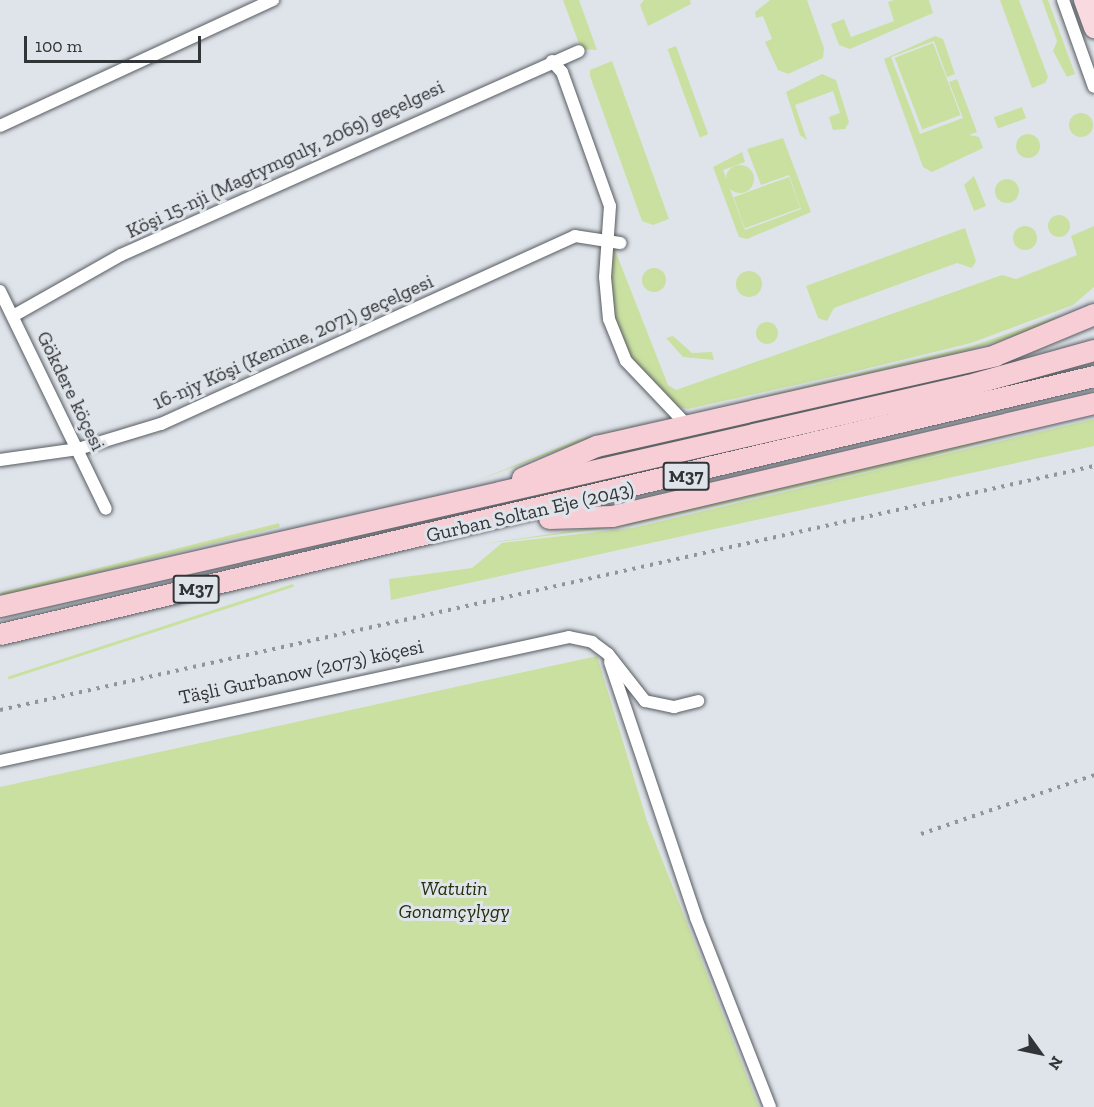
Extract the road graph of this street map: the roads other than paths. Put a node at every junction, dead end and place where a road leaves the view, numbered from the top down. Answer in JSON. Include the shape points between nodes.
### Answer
{"nodes":[{"id":1,"x":273,"y":0,"type":"edge"},
{"id":2,"x":1063,"y":0,"type":"edge"},
{"id":3,"x":1084,"y":0,"type":"edge"},
{"id":4,"x":1094,"y":28,"type":"edge"},
{"id":5,"x":579,"y":51,"type":"dead end"},
{"id":6,"x":552,"y":61,"type":"junction"},
{"id":7,"x":1094,"y":87,"type":"edge"},
{"id":8,"x":0,"y":126,"type":"edge"},
{"id":9,"x":601,"y":238,"type":"junction"},
{"id":10,"x":620,"y":243,"type":"dead end"},
{"id":11,"x":0,"y":291,"type":"edge"},
{"id":12,"x":1094,"y":314,"type":"edge"},
{"id":13,"x":13,"y":316,"type":"junction"},
{"id":14,"x":1094,"y":350,"type":"edge"},
{"id":15,"x":1094,"y":376,"type":"edge"},
{"id":16,"x":1094,"y":404,"type":"edge"},
{"id":17,"x":687,"y":425,"type":"junction"},
{"id":18,"x":78,"y":449,"type":"junction"},
{"id":19,"x":0,"y":460,"type":"edge"},
{"id":20,"x":492,"y":493,"type":"junction"},
{"id":21,"x":106,"y":508,"type":"dead end"},
{"id":22,"x":503,"y":519,"type":"junction"},
{"id":23,"x":0,"y":606,"type":"edge"},
{"id":24,"x":0,"y":634,"type":"edge"},
{"id":25,"x":608,"y":654,"type":"junction"},
{"id":26,"x":698,"y":701,"type":"dead end"},
{"id":27,"x":0,"y":761,"type":"edge"},
{"id":28,"x":770,"y":1107,"type":"edge"}],
"edges":[{"from":1,"to":8,"type":"street"},
{"from":2,"to":7,"type":"street"},
{"from":3,"to":4,"type":"main road"},
{"from":5,"to":6,"type":"street","name":"Köşi 15-nji (Magtymguly, 2069) geçelgesi"},
{"from":6,"to":9,"type":"street","via":[[567,84],[610,206]]},
{"from":6,"to":13,"type":"street","name":"Köşi 15-nji (Magtymguly, 2069) geçelgesi","via":[[121,255]]},
{"from":9,"to":10,"type":"street","name":"16-njy Köşi (Kemine, 2071) geçelgesi"},
{"from":9,"to":17,"type":"street","via":[[609,318],[626,361]]},
{"from":9,"to":18,"type":"street","name":"16-njy Köşi (Kemine, 2071) geçelgesi","via":[[575,236],[161,424]]},
{"from":11,"to":13,"type":"street","name":"Gökdere köçesi"},
{"from":12,"to":17,"type":"highway","via":[[995,355]]},
{"from":13,"to":18,"type":"street","name":"Gökdere köçesi"},
{"from":14,"to":20,"type":"highway","name":"Gurban Soltan Eje (2043)","number":"M37","via":[[968,385]]},
{"from":15,"to":22,"type":"highway","name":"Gurban Soltan Eje (2043)","number":"M37","via":[[979,407]]},
{"from":16,"to":22,"type":"highway","via":[[612,516]]},
{"from":17,"to":20,"type":"highway","via":[[596,446]]},
{"from":18,"to":19,"type":"street","name":"16-njy Köşi (Kemine, 2071) geçelgesi","via":[[45,450]]},
{"from":18,"to":21,"type":"street","name":"Gökdere köçesi"},
{"from":20,"to":23,"type":"highway","name":"Gurban Soltan Eje (2043)","number":"M37"},
{"from":22,"to":24,"type":"highway","name":"Gurban Soltan Eje (2043)","number":"M37"},
{"from":25,"to":26,"type":"street","via":[[645,701],[674,706]]},
{"from":25,"to":27,"type":"street","name":"Täşli Gurbanow (2073) köçesi","via":[[582,638],[540,640]]},
{"from":25,"to":28,"type":"street","via":[[696,918]]}]}
